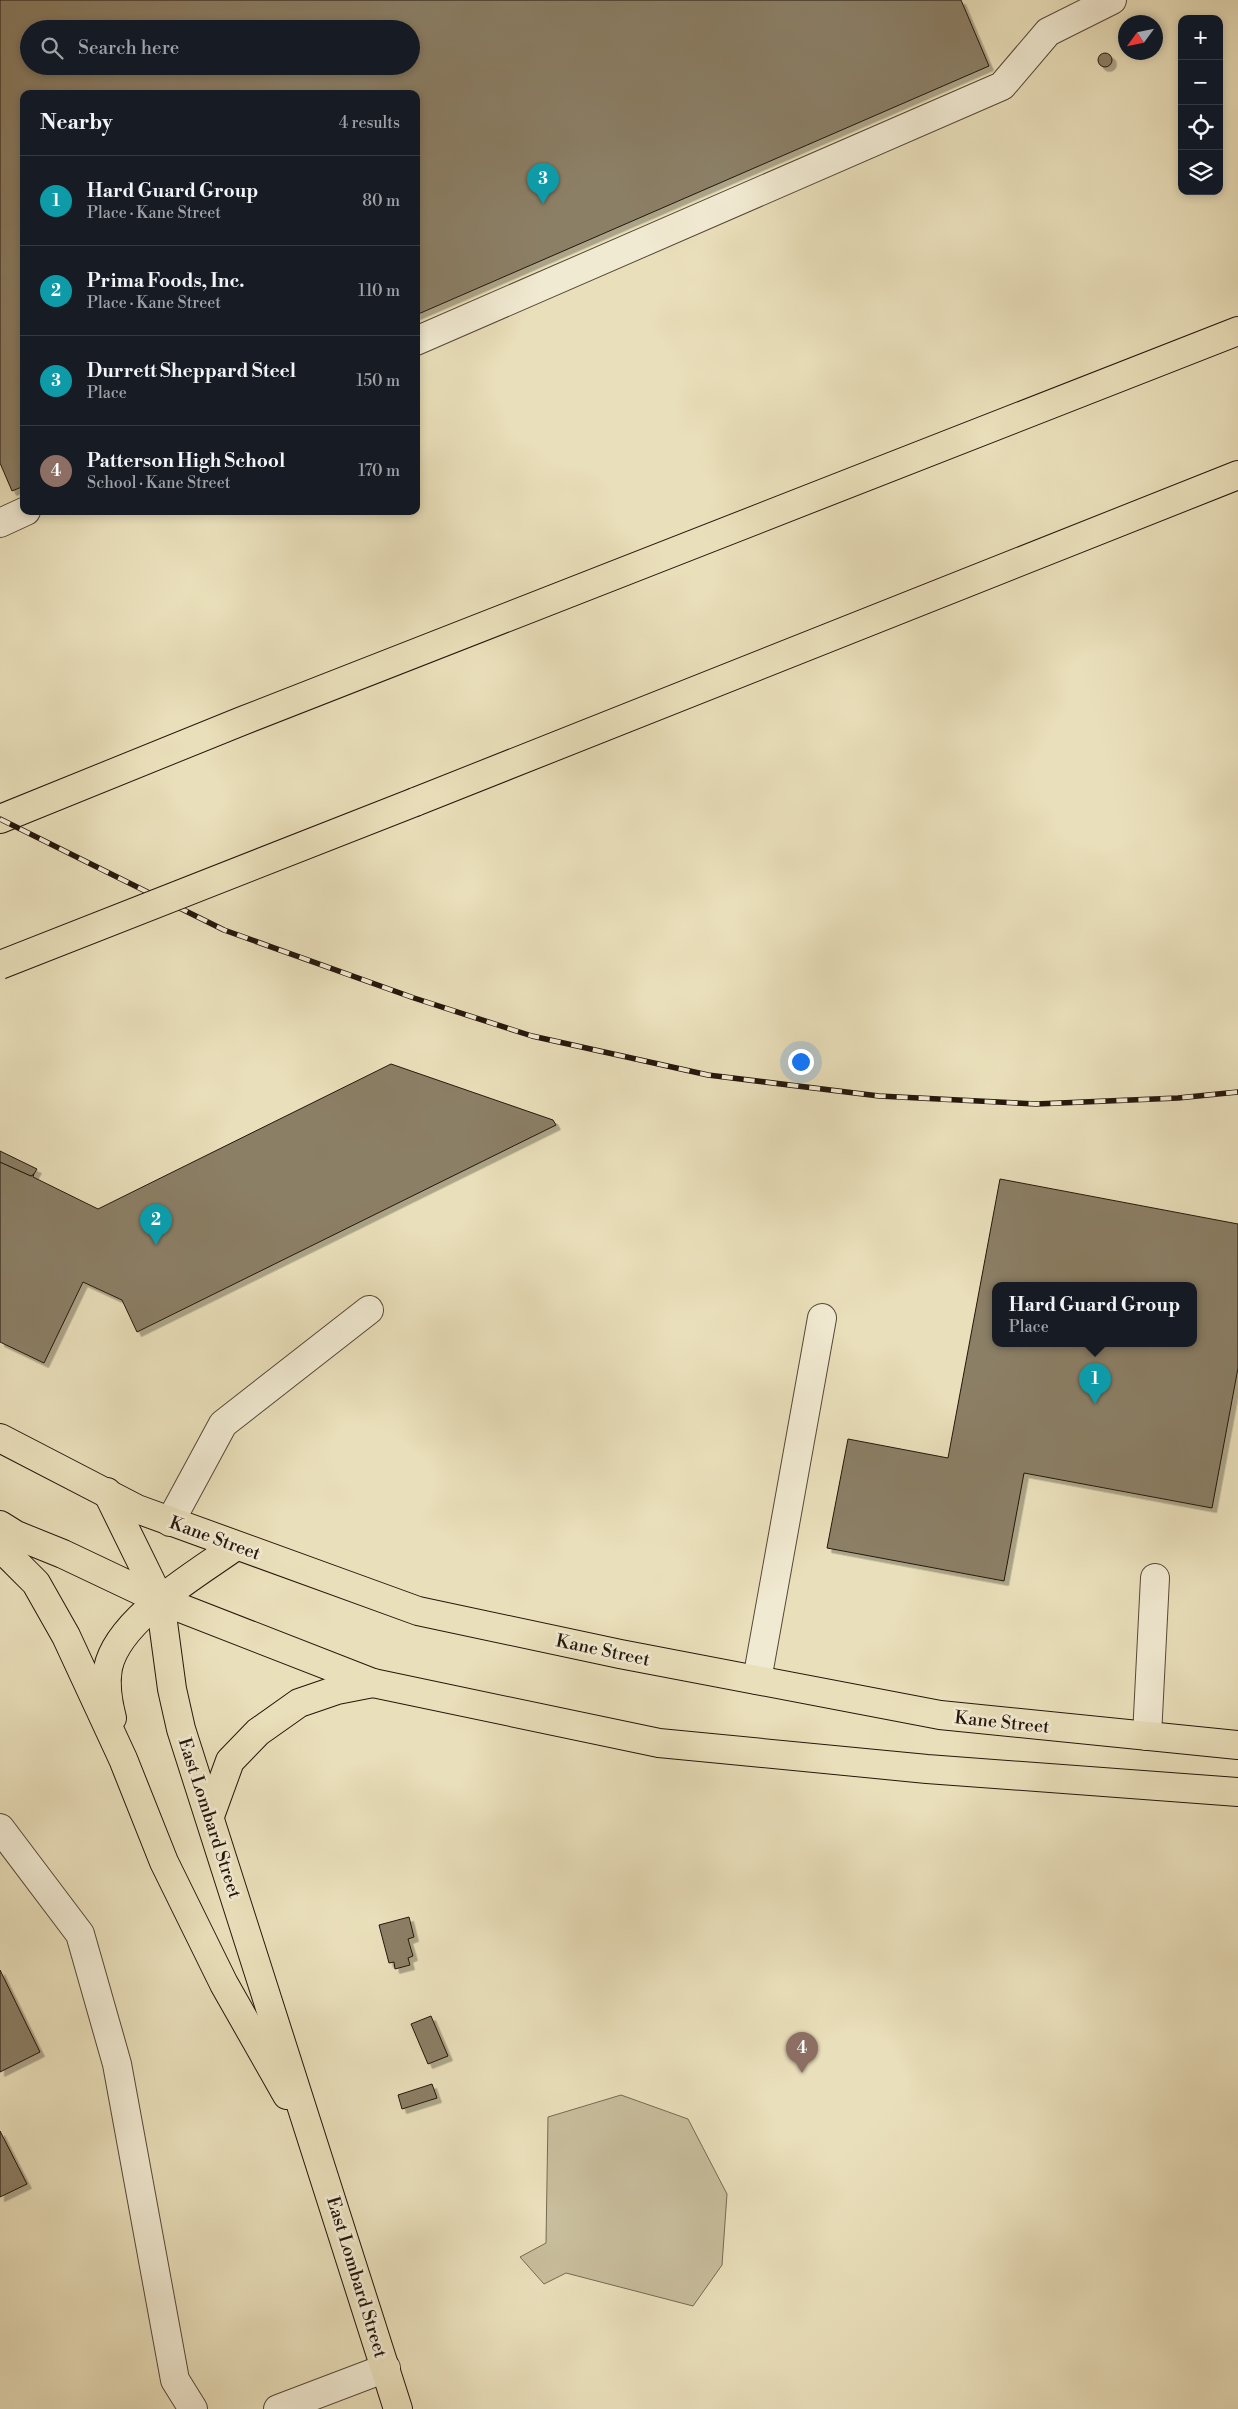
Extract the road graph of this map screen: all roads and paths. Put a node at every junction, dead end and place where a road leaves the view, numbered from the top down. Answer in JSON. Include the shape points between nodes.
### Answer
{"nodes":[{"id":1,"x":1112,"y":0,"type":"edge"},
{"id":2,"x":1238,"y":331,"type":"edge"},
{"id":3,"x":420,"y":339,"type":"edge"},
{"id":4,"x":1238,"y":475,"type":"edge"},
{"id":5,"x":20,"y":514,"type":"edge"},
{"id":6,"x":0,"y":523,"type":"edge"},
{"id":7,"x":0,"y":819,"type":"edge"},
{"id":8,"x":0,"y":965,"type":"edge"},
{"id":9,"x":369,"y":1310,"type":"dead end"},
{"id":10,"x":822,"y":1318,"type":"dead end"},
{"id":11,"x":0,"y":1438,"type":"edge"},
{"id":12,"x":106,"y":1492,"type":"junction"},
{"id":13,"x":170,"y":1522,"type":"junction"},
{"id":14,"x":0,"y":1525,"type":"edge"},
{"id":15,"x":236,"y":1546,"type":"junction"},
{"id":16,"x":0,"y":1547,"type":"edge"},
{"id":17,"x":1155,"y":1578,"type":"dead end"},
{"id":18,"x":160,"y":1600,"type":"junction"},
{"id":19,"x":757,"y":1680,"type":"junction"},
{"id":20,"x":372,"y":1683,"type":"junction"},
{"id":21,"x":1147,"y":1736,"type":"junction"},
{"id":22,"x":1238,"y":1746,"type":"edge"},
{"id":23,"x":123,"y":1759,"type":"junction"},
{"id":24,"x":1238,"y":1792,"type":"edge"},
{"id":25,"x":210,"y":1816,"type":"junction"},
{"id":26,"x":0,"y":1828,"type":"edge"},
{"id":27,"x":315,"y":2146,"type":"junction"},
{"id":28,"x":386,"y":2368,"type":"junction"},
{"id":29,"x":193,"y":2409,"type":"edge"},
{"id":30,"x":278,"y":2409,"type":"edge"},
{"id":31,"x":398,"y":2409,"type":"edge"}],
"edges":[{"from":1,"to":3,"type":"lane","via":[[1048,32],[1002,86]]},
{"from":2,"to":7,"type":"main road"},
{"from":4,"to":8,"type":"main road","bridge":true},
{"from":5,"to":6,"type":"lane"},
{"from":9,"to":13,"type":"lane","via":[[223,1424]]},
{"from":10,"to":19,"type":"lane"},
{"from":11,"to":12,"type":"main road","name":"Kane Street"},
{"from":12,"to":13,"type":"main road","name":"Kane Street"},
{"from":12,"to":18,"type":"main road","name":"East Lombard Street"},
{"from":13,"to":15,"type":"main road","name":"Kane Street"},
{"from":14,"to":18,"type":"main road"},
{"from":15,"to":18,"type":"main road"},
{"from":15,"to":19,"type":"main road","name":"Kane Street","via":[[418,1611]]},
{"from":16,"to":23,"type":"main road","via":[[36,1582],[66,1636]]},
{"from":17,"to":21,"type":"lane"},
{"from":18,"to":20,"type":"main road"},
{"from":18,"to":23,"type":"main road","via":[[122,1636],[108,1668],[107,1690]]},
{"from":18,"to":25,"type":"main road","name":"East Lombard Street","via":[[181,1729]]},
{"from":19,"to":21,"type":"main road","name":"Kane Street","via":[[940,1715]]},
{"from":20,"to":24,"type":"main road","via":[[658,1743],[927,1769]]},
{"from":20,"to":25,"type":"main road","via":[[299,1703],[258,1732],[230,1761]]},
{"from":21,"to":22,"type":"main road","name":"Kane Street"},
{"from":23,"to":27,"type":"main road","name":"East Lombard Street","via":[[164,1862],[216,1966]]},
{"from":25,"to":27,"type":"main road","name":"East Lombard Street"},
{"from":26,"to":29,"type":"lane","via":[[80,1934],[117,2064],[175,2380]]},
{"from":27,"to":28,"type":"main road","name":"East Lombard Street"},
{"from":28,"to":30,"type":"lane"},
{"from":28,"to":31,"type":"main road","name":"East Lombard Street"}]}
